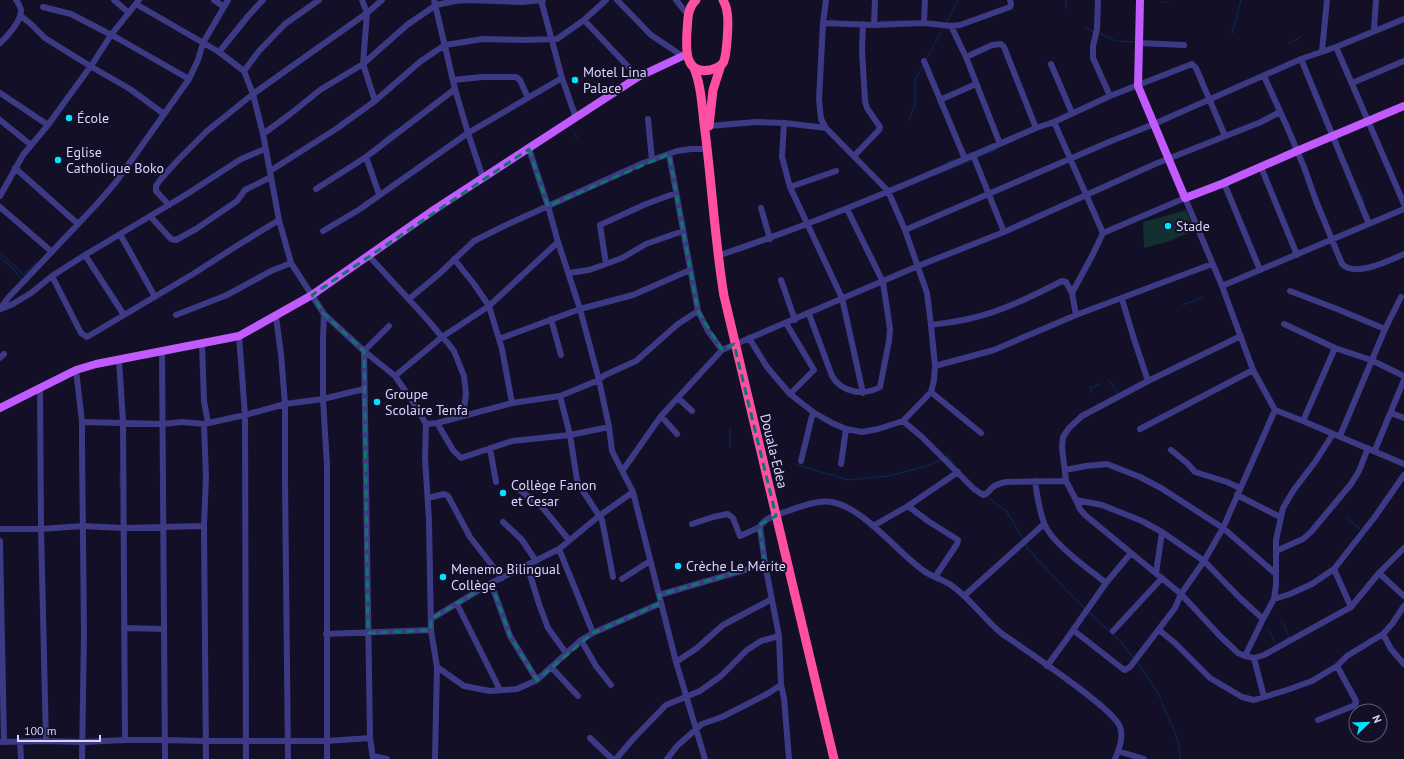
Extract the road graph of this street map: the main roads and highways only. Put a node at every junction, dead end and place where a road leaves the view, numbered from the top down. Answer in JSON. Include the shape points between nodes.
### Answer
{"nodes":[{"id":1,"x":696,"y":0,"type":"edge"},
{"id":2,"x":1140,"y":0,"type":"edge"},
{"id":3,"x":723,"y":2,"type":"edge"},
{"id":4,"x":684,"y":54,"type":"junction"},
{"id":5,"x":721,"y":65,"type":"junction"},
{"id":6,"x":694,"y":68,"type":"junction"},
{"id":7,"x":1404,"y":106,"type":"edge"},
{"id":8,"x":707,"y":147,"type":"junction"},
{"id":9,"x":0,"y":408,"type":"edge"},
{"id":10,"x":834,"y":759,"type":"edge"}],
"edges":[{"from":1,"to":4,"type":"highway","via":[[691,5],[688,15]]},
{"from":2,"to":7,"type":"main road","via":[[1138,86],[1185,198]]},
{"from":3,"to":5,"type":"highway","via":[[728,13],[726,54]]},
{"from":4,"to":6,"type":"highway"},
{"from":4,"to":9,"type":"main road","via":[[638,77],[483,178],[312,295],[239,336],[76,370]]},
{"from":5,"to":6,"type":"highway","via":[[706,71]]},
{"from":5,"to":8,"type":"highway","via":[[713,90]]},
{"from":6,"to":8,"type":"highway","via":[[701,92]]},
{"from":8,"to":10,"type":"highway","name":"Douala-Edea","via":[[717,256],[724,296]]}]}
